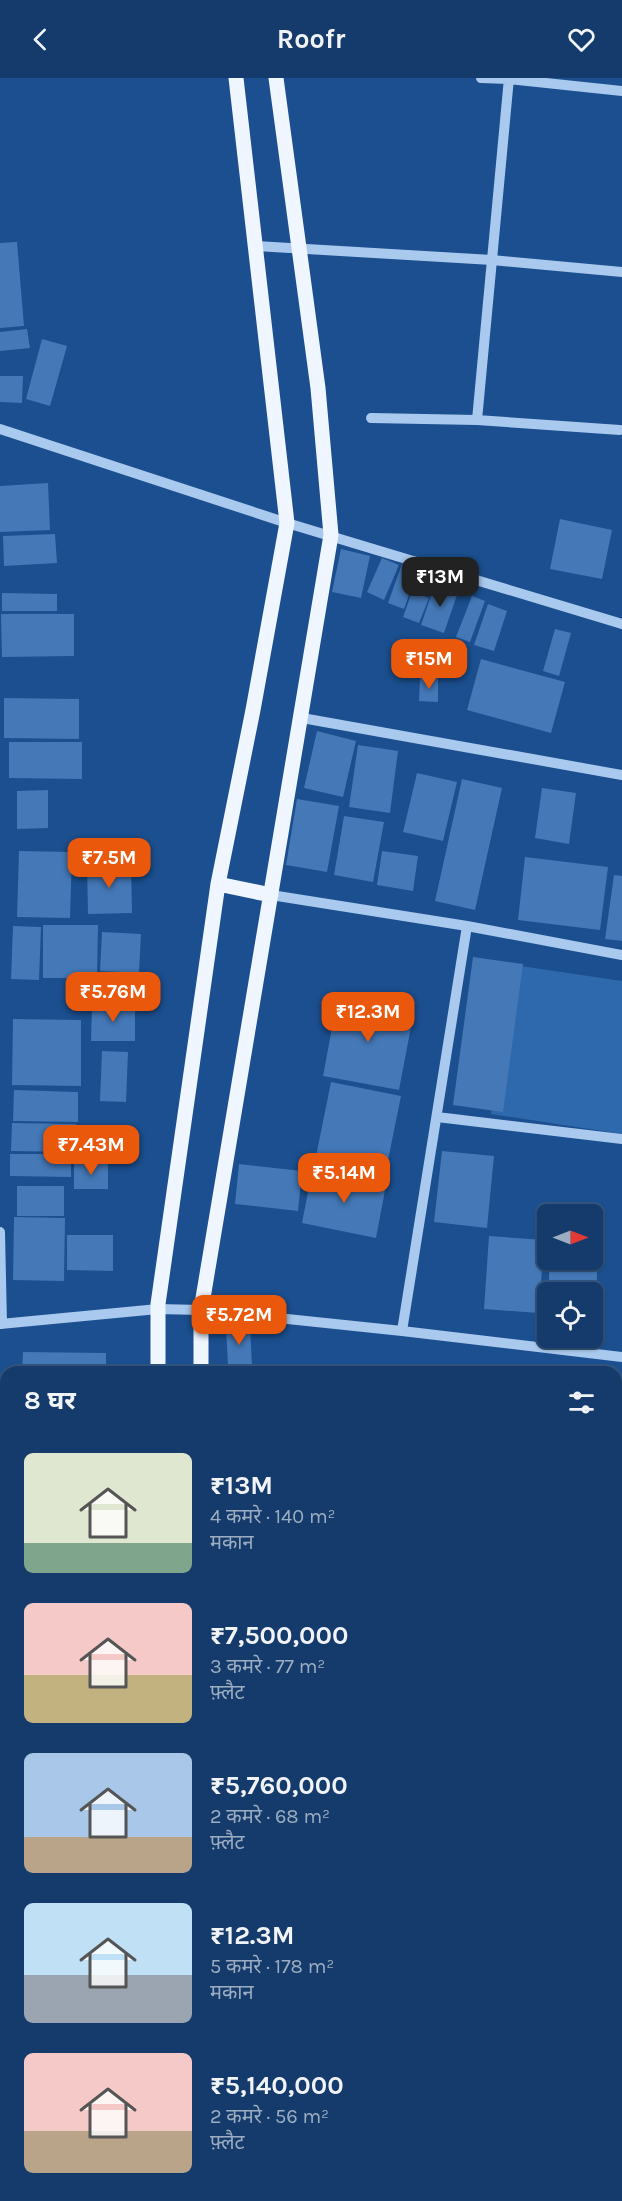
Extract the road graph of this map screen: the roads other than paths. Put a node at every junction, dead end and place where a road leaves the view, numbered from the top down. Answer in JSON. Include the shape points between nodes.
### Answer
{"nodes":[{"id":1,"x":236,"y":78,"type":"edge"},
{"id":2,"x":276,"y":78,"type":"edge"},
{"id":3,"x":481,"y":78,"type":"edge"},
{"id":4,"x":508,"y":79,"type":"edge"},
{"id":5,"x":622,"y":92,"type":"edge"},
{"id":6,"x":256,"y":246,"type":"junction"},
{"id":7,"x":298,"y":247,"type":"junction"},
{"id":8,"x":492,"y":260,"type":"junction"},
{"id":9,"x":622,"y":272,"type":"edge"},
{"id":10,"x":371,"y":418,"type":"dead end"},
{"id":11,"x":477,"y":420,"type":"junction"},
{"id":12,"x":0,"y":429,"type":"edge"},
{"id":13,"x":620,"y":430,"type":"dead end"},
{"id":14,"x":287,"y":523,"type":"junction"},
{"id":15,"x":331,"y":535,"type":"junction"},
{"id":16,"x":622,"y":624,"type":"edge"},
{"id":17,"x":302,"y":718,"type":"junction"},
{"id":18,"x":622,"y":775,"type":"edge"},
{"id":19,"x":218,"y":884,"type":"junction"},
{"id":20,"x":271,"y":895,"type":"junction"},
{"id":21,"x":467,"y":926,"type":"junction"},
{"id":22,"x":622,"y":955,"type":"edge"},
{"id":23,"x":437,"y":1116,"type":"junction"},
{"id":24,"x":622,"y":1139,"type":"edge"},
{"id":25,"x":0,"y":1232,"type":"edge"},
{"id":26,"x":158,"y":1309,"type":"junction"},
{"id":27,"x":201,"y":1310,"type":"junction"},
{"id":28,"x":1,"y":1324,"type":"edge"},
{"id":29,"x":402,"y":1331,"type":"junction"},
{"id":30,"x":622,"y":1357,"type":"edge"},
{"id":31,"x":158,"y":1366,"type":"edge"},
{"id":32,"x":201,"y":1366,"type":"edge"}],
"edges":[{"from":1,"to":6,"type":"main road"},
{"from":2,"to":7,"type":"main road"},
{"from":3,"to":4,"type":"street"},
{"from":4,"to":5,"type":"street"},
{"from":4,"to":8,"type":"street"},
{"from":6,"to":7,"type":"street"},
{"from":6,"to":14,"type":"main road"},
{"from":7,"to":8,"type":"street"},
{"from":7,"to":15,"type":"main road","via":[[318,388]]},
{"from":8,"to":9,"type":"street"},
{"from":8,"to":11,"type":"street"},
{"from":10,"to":11,"type":"street"},
{"from":11,"to":13,"type":"street"},
{"from":12,"to":14,"type":"street"},
{"from":14,"to":15,"type":"street"},
{"from":14,"to":19,"type":"main road"},
{"from":15,"to":16,"type":"street"},
{"from":15,"to":17,"type":"main road"},
{"from":17,"to":18,"type":"street"},
{"from":17,"to":20,"type":"main road"},
{"from":19,"to":20,"type":"main road"},
{"from":19,"to":26,"type":"main road"},
{"from":20,"to":21,"type":"street"},
{"from":20,"to":27,"type":"main road"},
{"from":21,"to":22,"type":"street"},
{"from":21,"to":23,"type":"street"},
{"from":23,"to":24,"type":"street"},
{"from":23,"to":29,"type":"street"},
{"from":25,"to":28,"type":"street"},
{"from":26,"to":27,"type":"street"},
{"from":26,"to":28,"type":"street"},
{"from":26,"to":31,"type":"main road"},
{"from":27,"to":29,"type":"street"},
{"from":27,"to":32,"type":"main road"},
{"from":29,"to":30,"type":"street"}]}
